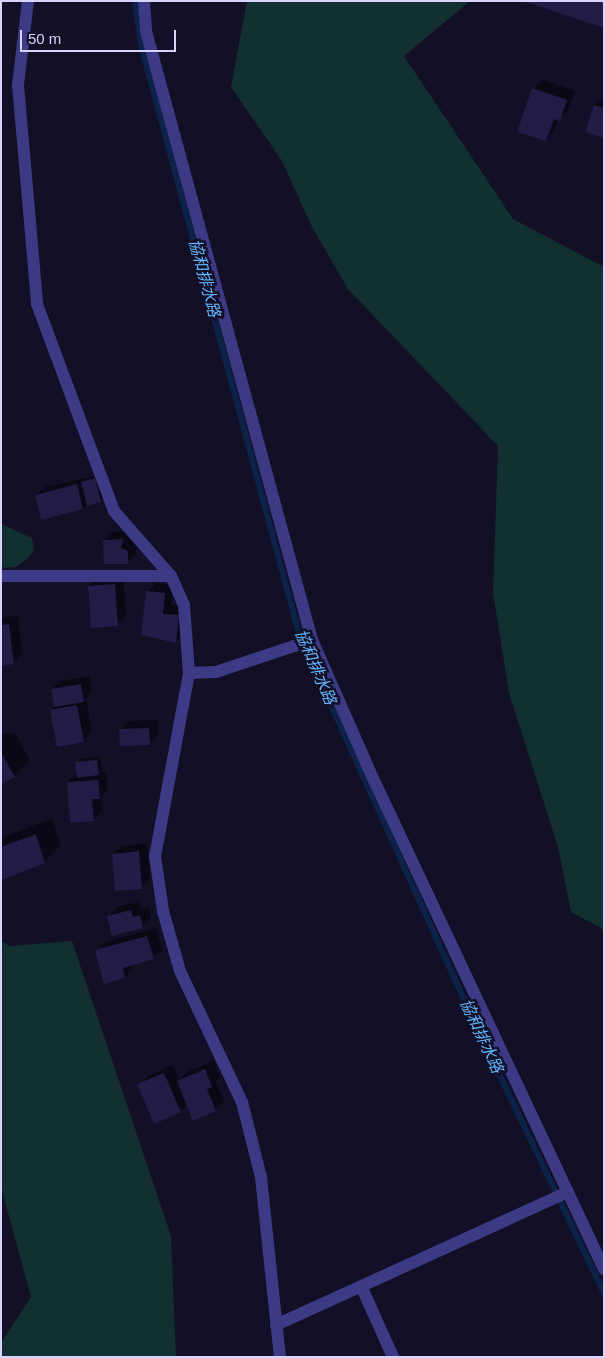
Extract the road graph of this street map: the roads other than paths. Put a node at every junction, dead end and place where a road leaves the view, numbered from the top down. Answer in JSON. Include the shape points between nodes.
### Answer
{"nodes":[{"id":1,"x":28,"y":1,"type":"edge"},
{"id":2,"x":144,"y":1,"type":"edge"},
{"id":3,"x":1,"y":576,"type":"edge"},
{"id":4,"x":171,"y":576,"type":"junction"},
{"id":5,"x":310,"y":641,"type":"junction"},
{"id":6,"x":189,"y":673,"type":"junction"},
{"id":7,"x":560,"y":1196,"type":"junction"},
{"id":8,"x":604,"y":1269,"type":"edge"},
{"id":9,"x":362,"y":1288,"type":"junction"},
{"id":10,"x":276,"y":1325,"type":"junction"},
{"id":11,"x":280,"y":1357,"type":"edge"},
{"id":12,"x":393,"y":1357,"type":"edge"}],
"edges":[{"from":1,"to":4,"type":"street","via":[[18,86],[38,304],[114,511]]},
{"from":2,"to":5,"type":"street","via":[[149,40]]},
{"from":3,"to":4,"type":"street"},
{"from":4,"to":6,"type":"street","via":[[184,605]]},
{"from":5,"to":6,"type":"street","via":[[216,672]]},
{"from":5,"to":7,"type":"street"},
{"from":6,"to":10,"type":"street","via":[[155,856],[163,911],[180,971],[242,1102],[261,1177]]},
{"from":7,"to":8,"type":"street"},
{"from":7,"to":9,"type":"street"},
{"from":9,"to":10,"type":"street"},
{"from":9,"to":12,"type":"street"},
{"from":10,"to":11,"type":"street"}]}
